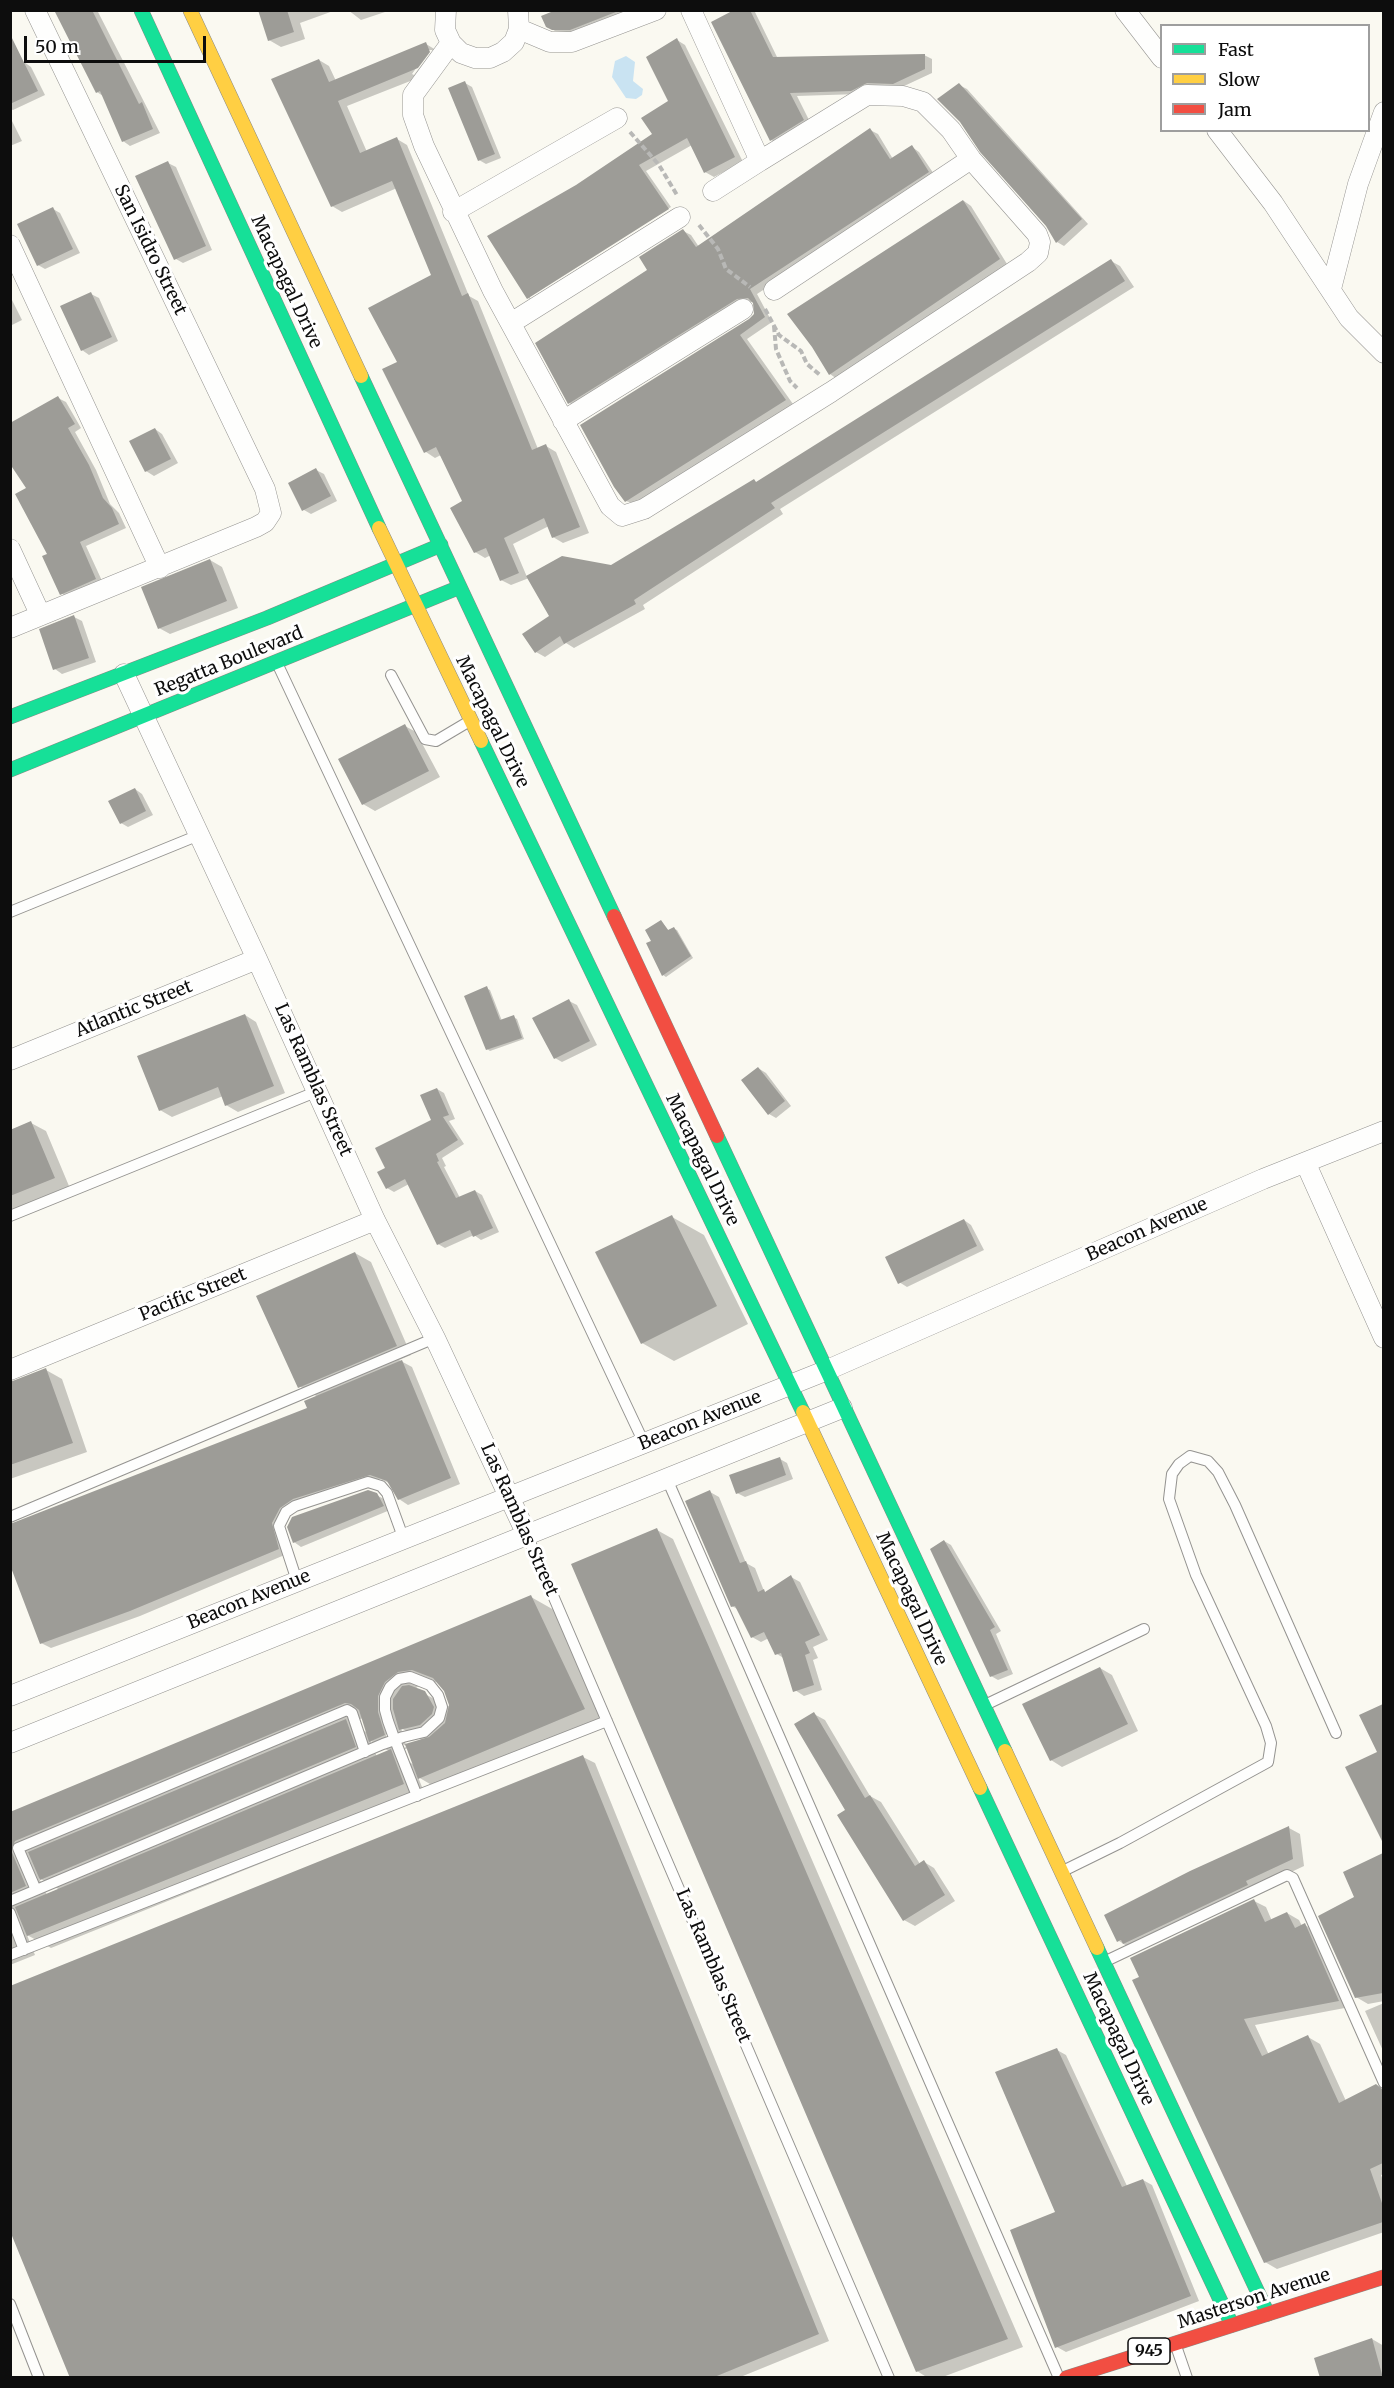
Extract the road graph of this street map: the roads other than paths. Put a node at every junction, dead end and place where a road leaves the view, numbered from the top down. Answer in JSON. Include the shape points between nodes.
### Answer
{"nodes":[{"id":1,"x":35,"y":10,"type":"edge"},
{"id":2,"x":141,"y":10,"type":"edge"},
{"id":3,"x":190,"y":10,"type":"edge"},
{"id":4,"x":446,"y":10,"type":"edge"},
{"id":5,"x":656,"y":10,"type":"edge"},
{"id":6,"x":691,"y":10,"type":"edge"},
{"id":7,"x":1125,"y":10,"type":"edge"},
{"id":8,"x":518,"y":20,"type":"edge"},
{"id":9,"x":451,"y":43,"type":"junction"},
{"id":10,"x":1160,"y":57,"type":"edge"},
{"id":11,"x":1383,"y":112,"type":"edge"},
{"id":12,"x":617,"y":118,"type":"road end"},
{"id":13,"x":1219,"y":132,"type":"edge"},
{"id":14,"x":971,"y":159,"type":"junction"},
{"id":15,"x":760,"y":161,"type":"junction"},
{"id":16,"x":713,"y":191,"type":"dead end"},
{"id":17,"x":453,"y":212,"type":"junction"},
{"id":18,"x":687,"y":213,"type":"road end"},
{"id":19,"x":10,"y":246,"type":"edge"},
{"id":20,"x":1331,"y":289,"type":"junction"},
{"id":21,"x":511,"y":323,"type":"junction"},
{"id":22,"x":1383,"y":353,"type":"edge"},
{"id":23,"x":563,"y":421,"type":"junction"},
{"id":24,"x":441,"y":545,"type":"junction"},
{"id":25,"x":10,"y":549,"type":"edge"},
{"id":26,"x":396,"y":564,"type":"junction"},
{"id":27,"x":160,"y":568,"type":"junction"},
{"id":28,"x":460,"y":587,"type":"junction"},
{"id":29,"x":416,"y":605,"type":"junction"},
{"id":30,"x":40,"y":614,"type":"junction"},
{"id":31,"x":10,"y":628,"type":"edge"},
{"id":32,"x":276,"y":663,"type":"junction"},
{"id":33,"x":124,"y":674,"type":"junction"},
{"id":34,"x":391,"y":675,"type":"dead end"},
{"id":35,"x":143,"y":716,"type":"junction"},
{"id":36,"x":10,"y":717,"type":"edge"},
{"id":37,"x":471,"y":720,"type":"junction"},
{"id":38,"x":10,"y":770,"type":"edge"},
{"id":39,"x":199,"y":835,"type":"junction"},
{"id":40,"x":10,"y":912,"type":"edge"},
{"id":41,"x":257,"y":959,"type":"junction"},
{"id":42,"x":10,"y":1060,"type":"edge"},
{"id":43,"x":318,"y":1091,"type":"junction"},
{"id":44,"x":1383,"y":1131,"type":"edge"},
{"id":45,"x":1306,"y":1164,"type":"junction"},
{"id":46,"x":10,"y":1216,"type":"edge"},
{"id":47,"x":375,"y":1220,"type":"junction"},
{"id":48,"x":435,"y":1338,"type":"junction"},
{"id":49,"x":1383,"y":1338,"type":"edge"},
{"id":50,"x":10,"y":1370,"type":"edge"},
{"id":51,"x":825,"y":1371,"type":"junction"},
{"id":52,"x":790,"y":1385,"type":"junction"},
{"id":53,"x":842,"y":1408,"type":"junction"},
{"id":54,"x":808,"y":1422,"type":"junction"},
{"id":55,"x":644,"y":1443,"type":"junction"},
{"id":56,"x":668,"y":1479,"type":"junction"},
{"id":57,"x":509,"y":1497,"type":"junction"},
{"id":58,"x":10,"y":1517,"type":"edge"},
{"id":59,"x":527,"y":1535,"type":"junction"},
{"id":60,"x":403,"y":1537,"type":"junction"},
{"id":61,"x":297,"y":1581,"type":"junction"},
{"id":62,"x":1144,"y":1629,"type":"dead end"},
{"id":63,"x":10,"y":1696,"type":"edge"},
{"id":64,"x":982,"y":1707,"type":"junction"},
{"id":65,"x":608,"y":1721,"type":"junction"},
{"id":66,"x":1336,"y":1733,"type":"dead end"},
{"id":67,"x":10,"y":1743,"type":"edge"},
{"id":68,"x":365,"y":1752,"type":"junction"},
{"id":69,"x":417,"y":1796,"type":"junction"},
{"id":70,"x":14,"y":1850,"type":"edge"},
{"id":71,"x":1060,"y":1872,"type":"junction"},
{"id":72,"x":36,"y":1890,"type":"junction"},
{"id":73,"x":10,"y":1901,"type":"edge"},
{"id":74,"x":10,"y":1913,"type":"edge"},
{"id":75,"x":24,"y":1950,"type":"junction"},
{"id":76,"x":10,"y":1955,"type":"edge"},
{"id":77,"x":1102,"y":1963,"type":"junction"},
{"id":78,"x":1383,"y":2083,"type":"edge"},
{"id":79,"x":1383,"y":2277,"type":"edge"},
{"id":80,"x":10,"y":2304,"type":"edge"},
{"id":81,"x":1268,"y":2314,"type":"junction"},
{"id":82,"x":1232,"y":2325,"type":"junction"},
{"id":83,"x":1175,"y":2343,"type":"junction"},
{"id":84,"x":39,"y":2378,"type":"edge"},
{"id":85,"x":889,"y":2378,"type":"edge"},
{"id":86,"x":1059,"y":2378,"type":"edge"},
{"id":87,"x":1066,"y":2378,"type":"edge"},
{"id":88,"x":1187,"y":2378,"type":"edge"}],
"edges":[{"from":1,"to":27,"type":"street","name":"San Isidro Street","via":[[266,489],[271,513],[265,522]]},
{"from":2,"to":26,"type":"main road","name":"Macapagal Drive"},
{"from":3,"to":24,"type":"main road","name":"Macapagal Drive"},
{"from":4,"to":9,"type":"street","via":[[445,30]]},
{"from":5,"to":8,"type":"street","via":[[572,42],[550,42]]},
{"from":6,"to":15,"type":"street"},
{"from":7,"to":10,"type":"street"},
{"from":8,"to":9,"type":"street","via":[[514,42],[490,58],[461,53]]},
{"from":9,"to":17,"type":"street","via":[[413,95],[413,115]]},
{"from":11,"to":20,"type":"street","via":[[1358,184]]},
{"from":12,"to":17,"type":"street"},
{"from":13,"to":20,"type":"street"},
{"from":14,"to":15,"type":"street","via":[[951,130],[923,102],[886,94],[867,95],[844,107]]},
{"from":14,"to":23,"type":"street"},
{"from":14,"to":23,"type":"street","via":[[1037,234],[1038,253],[831,392],[644,509],[622,516],[610,506]]},
{"from":15,"to":16,"type":"street"},
{"from":17,"to":21,"type":"street"},
{"from":18,"to":21,"type":"street"},
{"from":19,"to":27,"type":"street"},
{"from":20,"to":22,"type":"street","via":[[1349,318]]},
{"from":21,"to":23,"type":"street"},
{"from":24,"to":26,"type":"main road","name":"Regatta Boulevard"},
{"from":24,"to":28,"type":"main road","name":"Macapagal Drive"},
{"from":25,"to":30,"type":"street"},
{"from":26,"to":29,"type":"main road","name":"Macapagal Drive"},
{"from":26,"to":33,"type":"main road","name":"Regatta Boulevard"},
{"from":27,"to":30,"type":"street"},
{"from":28,"to":29,"type":"main road","name":"Regatta Boulevard"},
{"from":28,"to":51,"type":"main road","name":"Macapagal Drive"},
{"from":29,"to":32,"type":"main road","name":"Regatta Boulevard"},
{"from":29,"to":37,"type":"main road","name":"Macapagal Drive"},
{"from":30,"to":31,"type":"street"},
{"from":32,"to":35,"type":"main road","name":"Regatta Boulevard"},
{"from":32,"to":55,"type":"lane"},
{"from":33,"to":35,"type":"street","name":"Las Ramblas Street"},
{"from":33,"to":36,"type":"main road","name":"Regatta Boulevard"},
{"from":34,"to":37,"type":"lane","via":[[425,739],[436,741]]},
{"from":35,"to":38,"type":"main road","name":"Regatta Boulevard"},
{"from":35,"to":39,"type":"street","name":"Las Ramblas Street"},
{"from":37,"to":52,"type":"main road","name":"Macapagal Drive"},
{"from":39,"to":40,"type":"lane"},
{"from":39,"to":41,"type":"street","name":"Las Ramblas Street"},
{"from":41,"to":42,"type":"street","name":"Atlantic Street"},
{"from":41,"to":43,"type":"street","name":"Las Ramblas Street"},
{"from":43,"to":46,"type":"lane"},
{"from":43,"to":47,"type":"street","name":"Las Ramblas Street"},
{"from":44,"to":45,"type":"street","name":"Beacon Avenue"},
{"from":45,"to":49,"type":"street"},
{"from":45,"to":51,"type":"street","name":"Beacon Avenue","via":[[1263,1179]]},
{"from":47,"to":48,"type":"street","name":"Las Ramblas Street"},
{"from":47,"to":50,"type":"street","name":"Pacific Street"},
{"from":48,"to":57,"type":"street","name":"Las Ramblas Street"},
{"from":48,"to":58,"type":"lane"},
{"from":51,"to":52,"type":"street","name":"Beacon Avenue"},
{"from":51,"to":53,"type":"main road","name":"Macapagal Drive"},
{"from":52,"to":54,"type":"main road","name":"Macapagal Drive"},
{"from":52,"to":55,"type":"street","name":"Beacon Avenue"},
{"from":53,"to":54,"type":"street"},
{"from":53,"to":64,"type":"main road","name":"Macapagal Drive"},
{"from":54,"to":56,"type":"street"},
{"from":54,"to":82,"type":"main road","name":"Macapagal Drive"},
{"from":55,"to":57,"type":"street","name":"Beacon Avenue"},
{"from":56,"to":59,"type":"street"},
{"from":56,"to":86,"type":"lane"},
{"from":57,"to":59,"type":"street","name":"Las Ramblas Street"},
{"from":57,"to":60,"type":"street","name":"Beacon Avenue"},
{"from":59,"to":65,"type":"lane","name":"Las Ramblas Street"},
{"from":59,"to":67,"type":"street"},
{"from":60,"to":61,"type":"street","name":"Beacon Avenue"},
{"from":60,"to":61,"type":"lane","via":[[387,1493],[381,1486],[368,1482],[295,1506],[286,1512],[279,1526]]},
{"from":61,"to":63,"type":"street","name":"Beacon Avenue"},
{"from":62,"to":64,"type":"lane"},
{"from":64,"to":71,"type":"main road","name":"Macapagal Drive"},
{"from":65,"to":69,"type":"lane"},
{"from":65,"to":85,"type":"lane","name":"Las Ramblas Street"},
{"from":66,"to":71,"type":"lane","via":[[1218,1472],[1208,1461],[1190,1456],[1172,1474],[1169,1499],[1196,1575],[1266,1726],[1271,1743],[1268,1762]]},
{"from":68,"to":69,"type":"lane","via":[[393,1740],[403,1737],[424,1732],[433,1726],[442,1707],[430,1685],[410,1677],[399,1679],[385,1697],[387,1722],[393,1735],[397,1745]]},
{"from":68,"to":70,"type":"lane","via":[[352,1713],[347,1710]]},
{"from":68,"to":72,"type":"lane"},
{"from":69,"to":75,"type":"lane"},
{"from":70,"to":72,"type":"lane"},
{"from":71,"to":77,"type":"main road","name":"Macapagal Drive"},
{"from":72,"to":73,"type":"lane"},
{"from":72,"to":74,"type":"lane"},
{"from":74,"to":75,"type":"lane"},
{"from":75,"to":76,"type":"lane"},
{"from":77,"to":78,"type":"lane","via":[[1287,1875],[1293,1878]]},
{"from":77,"to":81,"type":"main road","name":"Macapagal Drive"},
{"from":79,"to":81,"type":"main road","name":"Masterson Avenue","number":"945"},
{"from":80,"to":84,"type":"lane"},
{"from":81,"to":82,"type":"main road","name":"Masterson Avenue","number":"945"},
{"from":82,"to":83,"type":"main road","name":"Masterson Avenue","number":"945"},
{"from":83,"to":87,"type":"main road","name":"Masterson Avenue","number":"945"},
{"from":83,"to":88,"type":"lane"}]}
